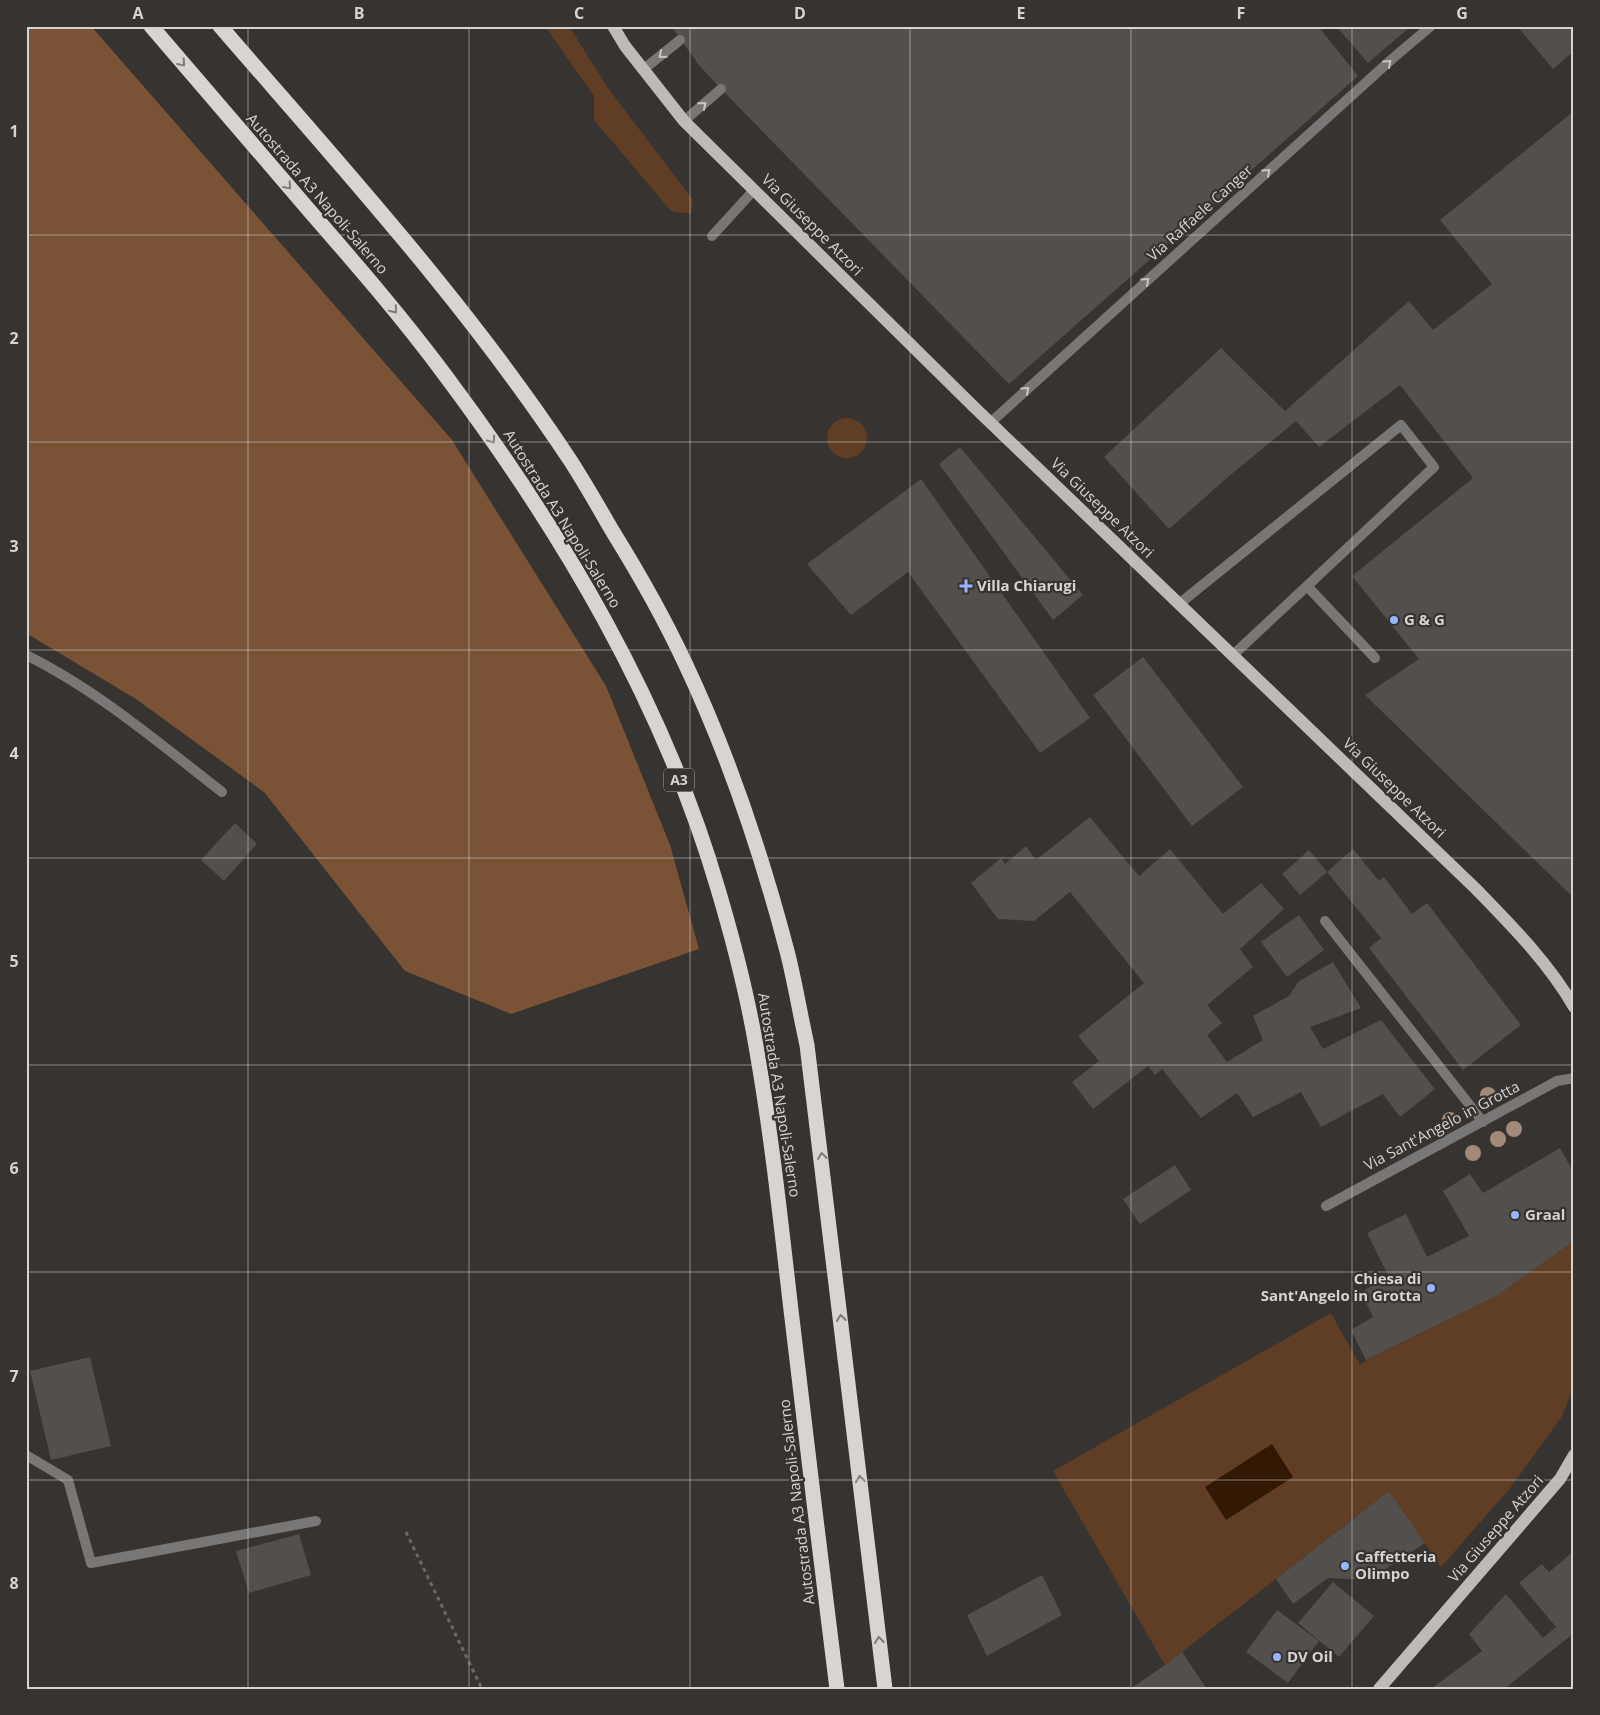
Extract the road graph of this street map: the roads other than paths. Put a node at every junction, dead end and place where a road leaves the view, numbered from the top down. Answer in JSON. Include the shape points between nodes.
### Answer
{"nodes":[{"id":1,"x":151,"y":26,"type":"edge"},
{"id":2,"x":220,"y":26,"type":"edge"},
{"id":3,"x":613,"y":26,"type":"edge"},
{"id":4,"x":1431,"y":26,"type":"edge"},
{"id":5,"x":680,"y":40,"type":"dead end"},
{"id":6,"x":644,"y":69,"type":"junction"},
{"id":7,"x":721,"y":89,"type":"dead end"},
{"id":8,"x":684,"y":121,"type":"junction"},
{"id":9,"x":754,"y":190,"type":"junction"},
{"id":10,"x":712,"y":236,"type":"dead end"},
{"id":11,"x":990,"y":423,"type":"junction"},
{"id":12,"x":1307,"y":586,"type":"junction"},
{"id":13,"x":1179,"y":604,"type":"junction"},
{"id":14,"x":26,"y":655,"type":"edge"},
{"id":15,"x":1232,"y":656,"type":"junction"},
{"id":16,"x":1375,"y":658,"type":"dead end"},
{"id":17,"x":222,"y":792,"type":"dead end"},
{"id":18,"x":1325,"y":921,"type":"dead end"},
{"id":19,"x":1574,"y":1007,"type":"edge"},
{"id":20,"x":1574,"y":1078,"type":"edge"},
{"id":21,"x":1483,"y":1122,"type":"junction"},
{"id":22,"x":1326,"y":1206,"type":"dead end"},
{"id":23,"x":1574,"y":1454,"type":"edge"},
{"id":24,"x":26,"y":1455,"type":"edge"},
{"id":25,"x":316,"y":1521,"type":"dead end"},
{"id":26,"x":837,"y":1689,"type":"edge"},
{"id":27,"x":885,"y":1689,"type":"edge"},
{"id":28,"x":1379,"y":1689,"type":"edge"}],
"edges":[{"from":1,"to":26,"type":"highway","name":"Autostrada A3 Napoli-Salerno","number":"A3","one_way":true,"via":[[397,314],[494,442],[593,598],[669,754],[717,885],[757,1049],[774,1163]]},
{"from":27,"to":2,"type":"highway","name":"Autostrada A3 Napoli-Salerno","one_way":true,"via":[[807,1045],[772,897],[738,789],[716,732],[684,661],[632,564],[571,461],[538,414],[386,217]]},
{"from":3,"to":6,"type":"main road","name":"Via Giuseppe Atzori","via":[[624,46]]},
{"from":11,"to":4,"type":"street","name":"Via Raffaele Canger","one_way":true},
{"from":5,"to":6,"type":"street","one_way":true},
{"from":6,"to":8,"type":"main road","name":"Via Giuseppe Atzori"},
{"from":8,"to":7,"type":"street","one_way":true},
{"from":8,"to":9,"type":"main road","name":"Via Giuseppe Atzori"},
{"from":9,"to":10,"type":"street"},
{"from":9,"to":11,"type":"main road","name":"Via Giuseppe Atzori"},
{"from":11,"to":13,"type":"main road","name":"Via Giuseppe Atzori"},
{"from":12,"to":13,"type":"street","via":[[1434,467],[1400,425]]},
{"from":12,"to":15,"type":"street"},
{"from":12,"to":16,"type":"street"},
{"from":13,"to":15,"type":"main road","name":"Via Giuseppe Atzori"},
{"from":14,"to":17,"type":"street","via":[[59,671],[90,692]]},
{"from":15,"to":19,"type":"main road","name":"Via Giuseppe Atzori","via":[[1476,888],[1537,954]]},
{"from":18,"to":21,"type":"street"},
{"from":20,"to":21,"type":"street","name":"Via Sant'Angelo in Grotta","via":[[1557,1081]]},
{"from":21,"to":22,"type":"street","name":"Via Sant'Angelo in Grotta"},
{"from":23,"to":28,"type":"main road","name":"Via Giuseppe Atzori","via":[[1560,1480]]},
{"from":24,"to":25,"type":"street","via":[[68,1480],[91,1563]]}]}
